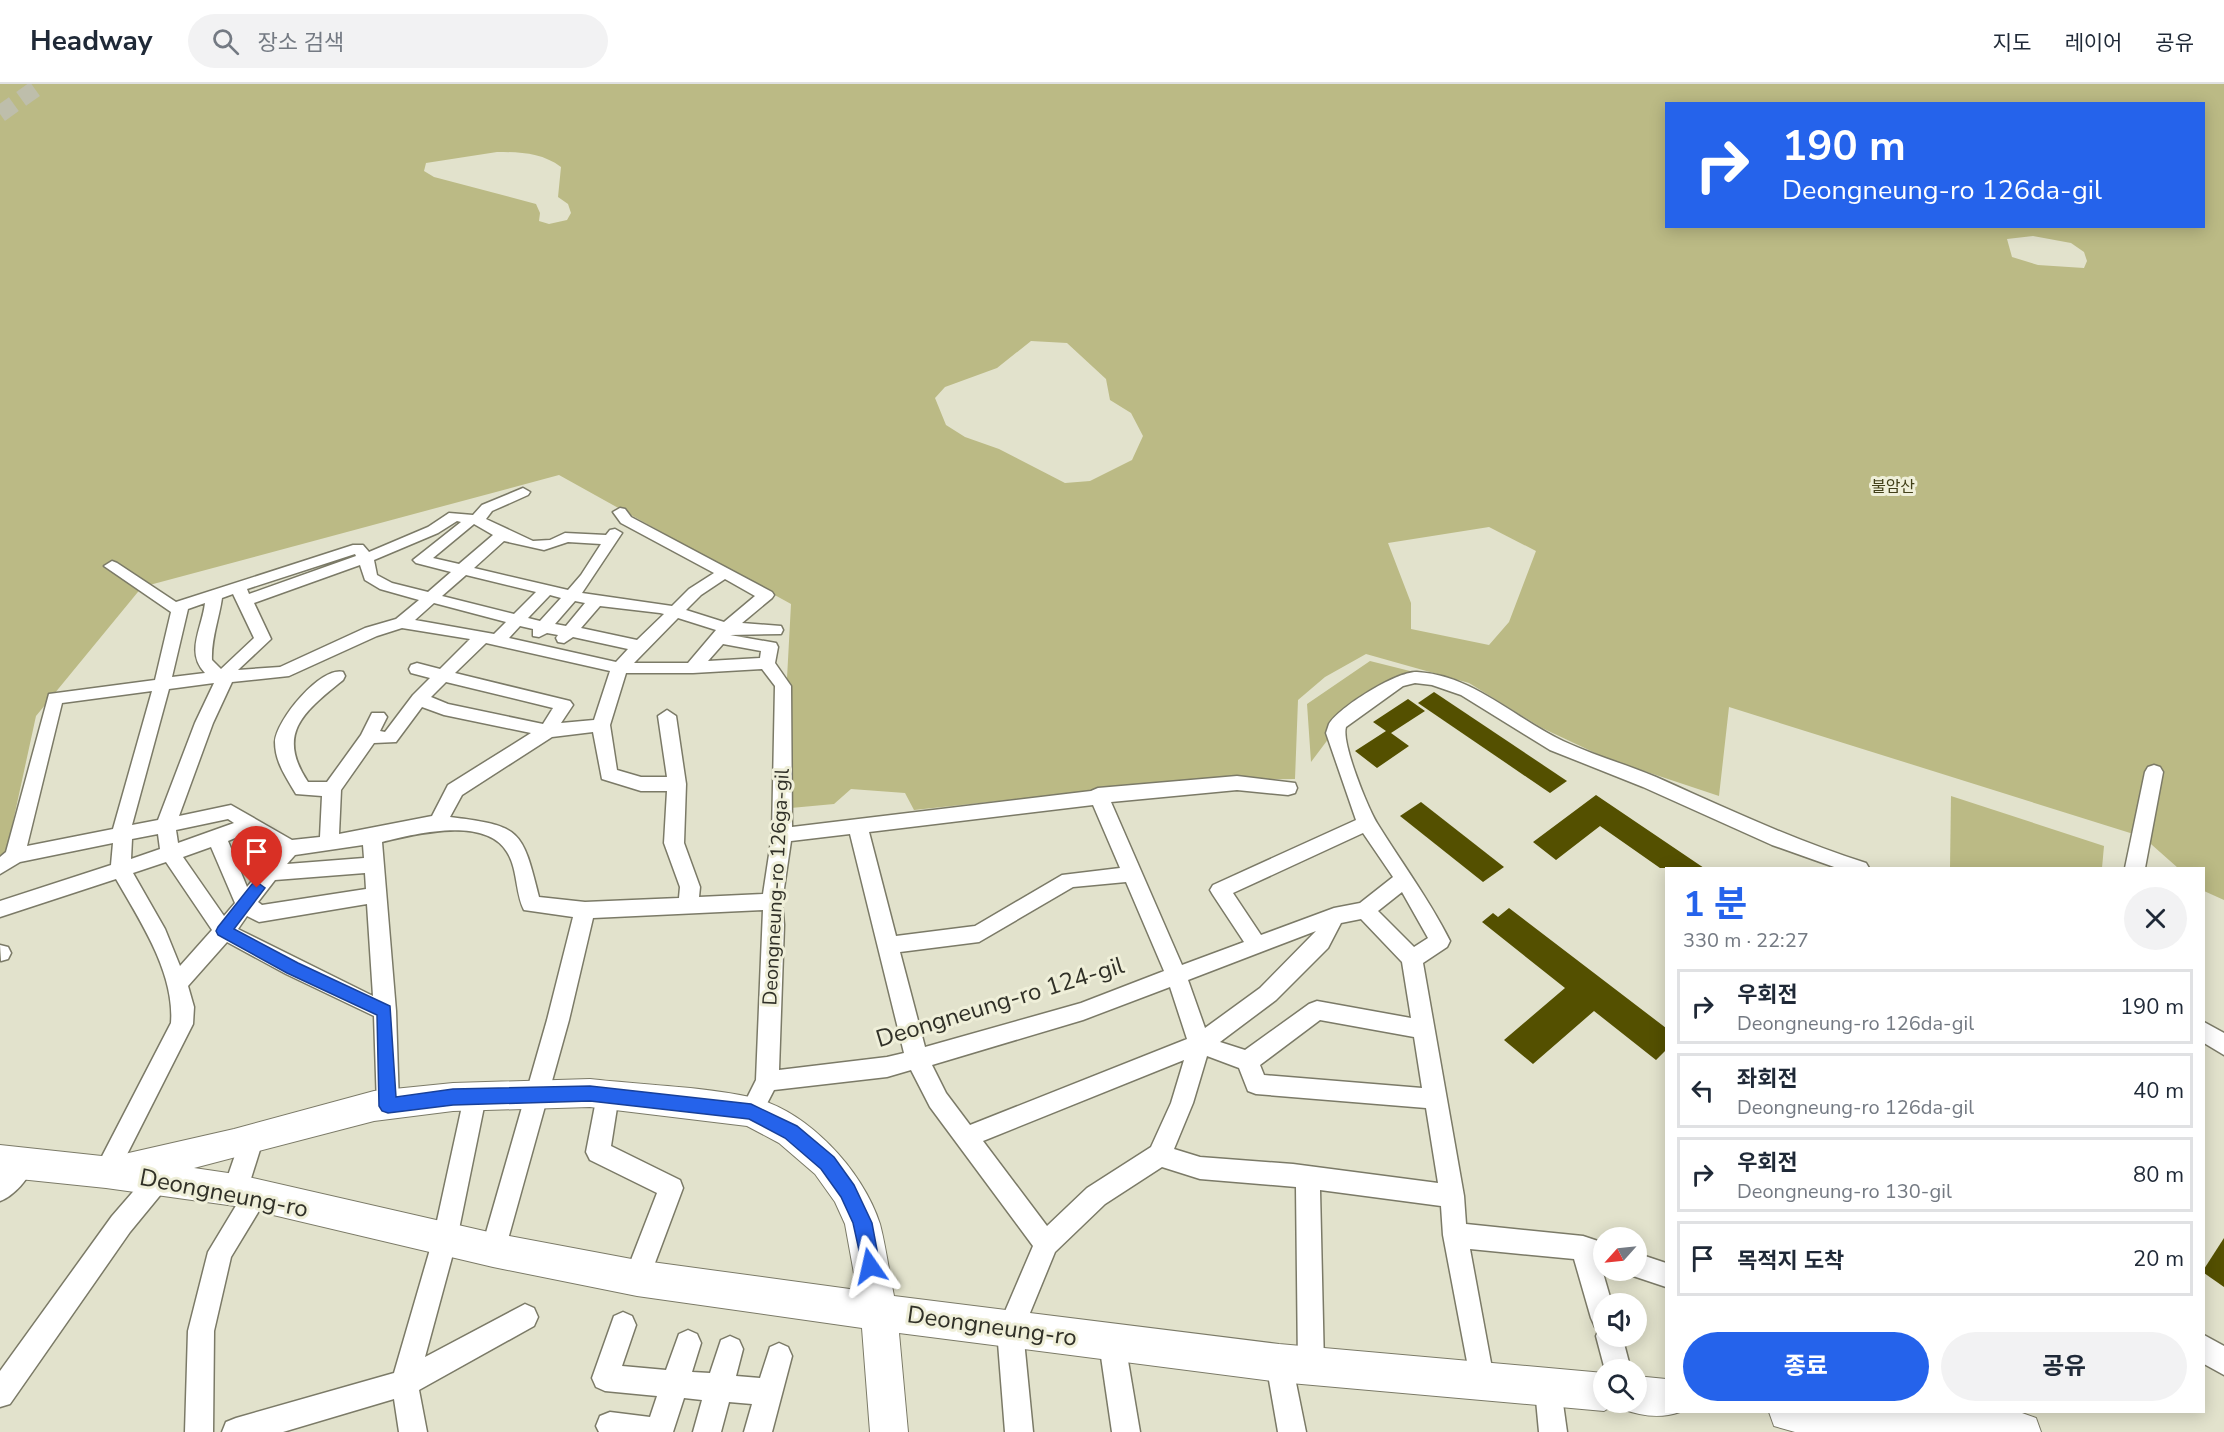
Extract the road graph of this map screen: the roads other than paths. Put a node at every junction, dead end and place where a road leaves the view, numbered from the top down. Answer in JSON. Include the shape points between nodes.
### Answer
{"nodes":[{"id":1,"x":524,"y":492,"type":"dead end"},
{"id":2,"x":477,"y":520,"type":"junction"},
{"id":3,"x":413,"y":530,"type":"junction"},
{"id":4,"x":502,"y":535,"type":"junction"},
{"id":5,"x":610,"y":540,"type":"junction"},
{"id":6,"x":429,"y":552,"type":"junction"},
{"id":7,"x":361,"y":553,"type":"junction"},
{"id":8,"x":112,"y":566,"type":"dead end"},
{"id":9,"x":464,"y":570,"type":"junction"},
{"id":10,"x":726,"y":572,"type":"junction"},
{"id":11,"x":548,"y":588,"type":"junction"},
{"id":12,"x":242,"y":594,"type":"junction"},
{"id":13,"x":214,"y":595,"type":"junction"},
{"id":14,"x":573,"y":596,"type":"junction"},
{"id":15,"x":430,"y":599,"type":"junction"},
{"id":16,"x":596,"y":601,"type":"junction"},
{"id":17,"x":180,"y":607,"type":"junction"},
{"id":18,"x":674,"y":612,"type":"junction"},
{"id":19,"x":519,"y":618,"type":"junction"},
{"id":20,"x":402,"y":623,"type":"junction"},
{"id":21,"x":543,"y":627,"type":"junction"},
{"id":22,"x":775,"y":630,"type":"dead end"},
{"id":23,"x":570,"y":632,"type":"junction"},
{"id":24,"x":723,"y":633,"type":"junction"},
{"id":25,"x":490,"y":638,"type":"junction"},
{"id":26,"x":526,"y":646,"type":"junction"},
{"id":27,"x":640,"y":647,"type":"junction"},
{"id":28,"x":550,"y":652,"type":"junction"},
{"id":29,"x":767,"y":663,"type":"junction"},
{"id":30,"x":619,"y":668,"type":"junction"},
{"id":31,"x":693,"y":668,"type":"junction"},
{"id":32,"x":417,"y":669,"type":"dead end"},
{"id":33,"x":442,"y":675,"type":"junction"},
{"id":34,"x":337,"y":676,"type":"dead end"},
{"id":35,"x":222,"y":677,"type":"junction"},
{"id":36,"x":162,"y":685,"type":"junction"},
{"id":37,"x":419,"y":699,"type":"junction"},
{"id":38,"x":667,"y":716,"type":"dead end"},
{"id":39,"x":378,"y":717,"type":"dead end"},
{"id":40,"x":601,"y":725,"type":"junction"},
{"id":41,"x":548,"y":731,"type":"junction"},
{"id":42,"x":369,"y":737,"type":"junction"},
{"id":43,"x":2154,"y":772,"type":"dead end"},
{"id":44,"x":677,"y":784,"type":"junction"},
{"id":45,"x":1288,"y":788,"type":"dead end"},
{"id":46,"x":332,"y":789,"type":"junction"},
{"id":47,"x":1098,"y":795,"type":"junction"},
{"id":48,"x":438,"y":822,"type":"junction"},
{"id":49,"x":1367,"y":823,"type":"junction"},
{"id":50,"x":166,"y":824,"type":"junction"},
{"id":51,"x":248,"y":825,"type":"junction"},
{"id":52,"x":858,"y":827,"type":"junction"},
{"id":53,"x":782,"y":835,"type":"junction"},
{"id":54,"x":121,"y":836,"type":"junction"},
{"id":55,"x":372,"y":837,"type":"junction"},
{"id":56,"x":217,"y":838,"type":"junction"},
{"id":57,"x":329,"y":843,"type":"junction"},
{"id":58,"x":289,"y":848,"type":"junction"},
{"id":59,"x":170,"y":853,"type":"junction"},
{"id":60,"x":7,"y":861,"type":"edge"},
{"id":61,"x":372,"y":866,"type":"junction"},
{"id":62,"x":1856,"y":867,"type":"edge"},
{"id":63,"x":2135,"y":867,"type":"edge"},
{"id":64,"x":121,"y":870,"type":"junction"},
{"id":65,"x":269,"y":873,"type":"junction"},
{"id":66,"x":1132,"y":874,"type":"junction"},
{"id":67,"x":1406,"y":879,"type":"junction"},
{"id":68,"x":376,"y":895,"type":"junction"},
{"id":69,"x":772,"y":903,"type":"junction"},
{"id":70,"x":245,"y":904,"type":"junction"},
{"id":71,"x":689,"y":907,"type":"junction"},
{"id":72,"x":0,"y":909,"type":"edge"},
{"id":73,"x":1365,"y":909,"type":"junction"},
{"id":74,"x":585,"y":910,"type":"junction"},
{"id":75,"x":1334,"y":916,"type":"junction"},
{"id":76,"x":224,"y":931,"type":"junction"},
{"id":77,"x":888,"y":945,"type":"junction"},
{"id":78,"x":1257,"y":945,"type":"junction"},
{"id":79,"x":1412,"y":959,"type":"junction"},
{"id":80,"x":1176,"y":975,"type":"junction"},
{"id":81,"x":177,"y":984,"type":"junction"},
{"id":82,"x":385,"y":1011,"type":"junction"},
{"id":83,"x":1424,"y":1029,"type":"junction"},
{"id":84,"x":2205,"y":1032,"type":"edge"},
{"id":85,"x":1200,"y":1044,"type":"junction"},
{"id":86,"x":2224,"y":1045,"type":"edge"},
{"id":87,"x":917,"y":1059,"type":"junction"},
{"id":88,"x":1248,"y":1061,"type":"junction"},
{"id":89,"x":767,"y":1081,"type":"junction"},
{"id":90,"x":537,"y":1093,"type":"junction"},
{"id":91,"x":608,"y":1095,"type":"junction"},
{"id":92,"x":475,"y":1096,"type":"junction"},
{"id":93,"x":1436,"y":1100,"type":"junction"},
{"id":94,"x":388,"y":1106,"type":"junction"},
{"id":95,"x":751,"y":1112,"type":"junction"},
{"id":96,"x":252,"y":1137,"type":"junction"},
{"id":97,"x":966,"y":1137,"type":"junction"},
{"id":98,"x":1160,"y":1155,"type":"junction"},
{"id":99,"x":12,"y":1162,"type":"edge"},
{"id":100,"x":106,"y":1172,"type":"junction"},
{"id":101,"x":1308,"y":1177,"type":"junction"},
{"id":102,"x":159,"y":1179,"type":"junction"},
{"id":103,"x":0,"y":1190,"type":"edge"},
{"id":104,"x":245,"y":1193,"type":"junction"},
{"id":105,"x":1452,"y":1196,"type":"junction"},
{"id":106,"x":1455,"y":1235,"type":"junction"},
{"id":107,"x":445,"y":1239,"type":"junction"},
{"id":108,"x":1046,"y":1244,"type":"junction"},
{"id":109,"x":493,"y":1250,"type":"junction"},
{"id":110,"x":1593,"y":1251,"type":"edge"},
{"id":111,"x":1647,"y":1269,"type":"edge"},
{"id":112,"x":1665,"y":1275,"type":"edge"},
{"id":113,"x":637,"y":1278,"type":"junction"},
{"id":114,"x":879,"y":1310,"type":"junction"},
{"id":115,"x":525,"y":1317,"type":"dead end"},
{"id":116,"x":623,"y":1325,"type":"dead end"},
{"id":117,"x":1010,"y":1330,"type":"junction"},
{"id":118,"x":688,"y":1343,"type":"dead end"},
{"id":119,"x":1112,"y":1343,"type":"junction"},
{"id":120,"x":730,"y":1349,"type":"dead end"},
{"id":121,"x":2205,"y":1349,"type":"edge"},
{"id":122,"x":780,"y":1356,"type":"dead end"},
{"id":123,"x":2224,"y":1362,"type":"edge"},
{"id":124,"x":1295,"y":1365,"type":"junction"},
{"id":125,"x":1481,"y":1379,"type":"junction"},
{"id":126,"x":404,"y":1383,"type":"junction"},
{"id":127,"x":674,"y":1384,"type":"junction"},
{"id":128,"x":720,"y":1387,"type":"junction"},
{"id":129,"x":1548,"y":1389,"type":"junction"},
{"id":130,"x":1593,"y":1391,"type":"edge"},
{"id":131,"x":770,"y":1392,"type":"junction"},
{"id":132,"x":0,"y":1394,"type":"edge"},
{"id":133,"x":1647,"y":1396,"type":"edge"},
{"id":134,"x":1665,"y":1398,"type":"edge"},
{"id":135,"x":1794,"y":1413,"type":"edge"},
{"id":136,"x":610,"y":1426,"type":"dead end"},
{"id":137,"x":1877,"y":1427,"type":"edge"},
{"id":138,"x":199,"y":1432,"type":"edge"},
{"id":139,"x":236,"y":1432,"type":"edge"},
{"id":140,"x":413,"y":1432,"type":"edge"},
{"id":141,"x":658,"y":1432,"type":"edge"},
{"id":142,"x":707,"y":1432,"type":"edge"},
{"id":143,"x":758,"y":1432,"type":"edge"},
{"id":144,"x":889,"y":1432,"type":"edge"},
{"id":145,"x":1019,"y":1432,"type":"edge"},
{"id":146,"x":1126,"y":1432,"type":"edge"},
{"id":147,"x":1292,"y":1432,"type":"edge"},
{"id":148,"x":1553,"y":1432,"type":"edge"},
{"id":149,"x":2022,"y":1432,"type":"edge"}],
"edges":[{"from":1,"to":2,"type":"street","via":[[487,508]]},
{"from":2,"to":3,"type":"street","via":[[454,516],[445,525]]},
{"from":2,"to":4,"type":"street"},
{"from":2,"to":6,"type":"street","via":[[460,527]]},
{"from":3,"to":6,"type":"street"},
{"from":3,"to":7,"type":"street","via":[[394,548]]},
{"from":4,"to":5,"type":"street","via":[[544,547],[556,545],[565,537]]},
{"from":4,"to":9,"type":"street"},
{"from":5,"to":10,"type":"street","via":[[623,516]]},
{"from":5,"to":14,"type":"street"},
{"from":6,"to":9,"type":"street","via":[[421,560]]},
{"from":7,"to":12,"type":"street"},
{"from":7,"to":15,"type":"street","via":[[370,577]]},
{"from":8,"to":17,"type":"street","via":[[174,608]]},
{"from":9,"to":11,"type":"street"},
{"from":9,"to":15,"type":"street"},
{"from":10,"to":18,"type":"street","via":[[694,592]]},
{"from":10,"to":24,"type":"street","via":[[766,595]]},
{"from":11,"to":14,"type":"street"},
{"from":11,"to":19,"type":"street"},
{"from":12,"to":13,"type":"street"},
{"from":12,"to":35,"type":"street","via":[[263,639]]},
{"from":13,"to":17,"type":"street"},
{"from":13,"to":35,"type":"street","via":[[211,622],[202,644],[204,662]]},
{"from":14,"to":16,"type":"street"},
{"from":14,"to":21,"type":"street"},
{"from":15,"to":19,"type":"street"},
{"from":15,"to":20,"type":"street"},
{"from":16,"to":18,"type":"street","name":"Deongneung-ro 126ga-gil"},
{"from":16,"to":23,"type":"street"},
{"from":17,"to":36,"type":"street"},
{"from":18,"to":24,"type":"street","name":"Deongneung-ro 126ga-gil","via":[[702,620]]},
{"from":18,"to":27,"type":"street"},
{"from":19,"to":21,"type":"street"},
{"from":19,"to":25,"type":"street"},
{"from":20,"to":25,"type":"street"},
{"from":20,"to":35,"type":"street","via":[[371,632],[283,672]]},
{"from":21,"to":23,"type":"street"},
{"from":21,"to":26,"type":"street"},
{"from":22,"to":24,"type":"street","name":"Deongneung-ro 126ga-gil"},
{"from":23,"to":27,"type":"street"},
{"from":23,"to":28,"type":"street"},
{"from":24,"to":29,"type":"street","name":"Deongneung-ro 126ga-gil","via":[[770,647]]},
{"from":24,"to":31,"type":"street"},
{"from":25,"to":26,"type":"street"},
{"from":25,"to":33,"type":"street"},
{"from":26,"to":28,"type":"street"},
{"from":27,"to":30,"type":"street"},
{"from":28,"to":30,"type":"street"},
{"from":29,"to":31,"type":"street"},
{"from":29,"to":53,"type":"street","name":"Deongneung-ro 126ga-gil","via":[[783,686]]},
{"from":30,"to":31,"type":"street"},
{"from":30,"to":40,"type":"street"},
{"from":32,"to":33,"type":"street"},
{"from":33,"to":37,"type":"street"},
{"from":33,"to":41,"type":"street","via":[[564,705]]},
{"from":34,"to":46,"type":"street","via":[[290,719],[282,740],[293,777],[303,789]]},
{"from":35,"to":36,"type":"street"},
{"from":35,"to":50,"type":"street"},
{"from":36,"to":54,"type":"street"},
{"from":36,"to":60,"type":"street","via":[[55,698]]},
{"from":37,"to":41,"type":"street","via":[[444,709]]},
{"from":37,"to":42,"type":"street","via":[[390,738]]},
{"from":38,"to":44,"type":"street"},
{"from":39,"to":42,"type":"street"},
{"from":40,"to":41,"type":"street"},
{"from":40,"to":44,"type":"street","via":[[608,774],[642,784]]},
{"from":41,"to":48,"type":"street","via":[[455,790]]},
{"from":42,"to":46,"type":"street"},
{"from":43,"to":63,"type":"street"},
{"from":44,"to":71,"type":"street","via":[[674,843],[690,887]]},
{"from":45,"to":47,"type":"street","via":[[1237,783]]},
{"from":46,"to":57,"type":"street"},
{"from":47,"to":52,"type":"street"},
{"from":47,"to":66,"type":"street"},
{"from":48,"to":55,"type":"street"},
{"from":48,"to":74,"type":"street","via":[[490,829],[507,838],[518,852],[531,904]]},
{"from":49,"to":62,"type":"street","via":[[1335,733],[1338,724],[1392,685],[1412,676],[1445,681],[1545,740],[1810,854]]},
{"from":49,"to":67,"type":"street"},
{"from":49,"to":78,"type":"street","via":[[1220,891]]},
{"from":50,"to":51,"type":"street","via":[[231,812]]},
{"from":50,"to":54,"type":"street"},
{"from":50,"to":59,"type":"street"},
{"from":51,"to":56,"type":"street"},
{"from":51,"to":58,"type":"street"},
{"from":52,"to":53,"type":"street"},
{"from":52,"to":77,"type":"street"},
{"from":53,"to":69,"type":"street","name":"Deongneung-ro 126ga-gil"},
{"from":54,"to":60,"type":"street"},
{"from":54,"to":64,"type":"street"},
{"from":55,"to":57,"type":"street"},
{"from":55,"to":61,"type":"street"},
{"from":56,"to":59,"type":"street"},
{"from":56,"to":70,"type":"street"},
{"from":57,"to":58,"type":"street"},
{"from":58,"to":65,"type":"street"},
{"from":59,"to":64,"type":"street"},
{"from":59,"to":76,"type":"street"},
{"from":61,"to":65,"type":"street"},
{"from":61,"to":68,"type":"street"},
{"from":64,"to":72,"type":"street"},
{"from":64,"to":81,"type":"street","via":[[155,929]]},
{"from":65,"to":70,"type":"street"},
{"from":66,"to":77,"type":"street","via":[[1069,880],[979,934]]},
{"from":66,"to":80,"type":"street"},
{"from":67,"to":73,"type":"street"},
{"from":67,"to":79,"type":"street","via":[[1440,941]]},
{"from":68,"to":70,"type":"street","via":[[258,914]]},
{"from":68,"to":82,"type":"street"},
{"from":69,"to":71,"type":"street"},
{"from":69,"to":89,"type":"street","name":"Deongneung-ro 126ga-gil"},
{"from":70,"to":76,"type":"street"},
{"from":71,"to":74,"type":"street"},
{"from":73,"to":75,"type":"street","name":"Deongneung-ro 124-gil"},
{"from":73,"to":79,"type":"street"},
{"from":74,"to":90,"type":"street"},
{"from":75,"to":78,"type":"street","name":"Deongneung-ro 124-gil"},
{"from":75,"to":85,"type":"street","via":[[1321,942],[1268,994]]},
{"from":76,"to":81,"type":"street"},
{"from":76,"to":82,"type":"street"},
{"from":77,"to":87,"type":"street"},
{"from":78,"to":80,"type":"street","name":"Deongneung-ro 124-gil"},
{"from":79,"to":83,"type":"street"},
{"from":80,"to":85,"type":"street"},
{"from":80,"to":87,"type":"street","name":"Deongneung-ro 124-gil","via":[[1083,1011]]},
{"from":81,"to":100,"type":"street","via":[[183,1007],[182,1024]]},
{"from":82,"to":94,"type":"street"},
{"from":83,"to":88,"type":"street","via":[[1317,1010]]},
{"from":83,"to":93,"type":"street"},
{"from":84,"to":86,"type":"street"},
{"from":85,"to":88,"type":"street"},
{"from":85,"to":97,"type":"street"},
{"from":85,"to":98,"type":"street","via":[[1182,1103]]},
{"from":87,"to":89,"type":"street","name":"Deongneung-ro 124-gil","via":[[887,1067]]},
{"from":87,"to":97,"type":"street","via":[[938,1100]]},
{"from":88,"to":93,"type":"street","via":[[1256,1084]]},
{"from":89,"to":95,"type":"street","name":"Deongneung-ro 126ga-gil"},
{"from":90,"to":91,"type":"main road"},
{"from":90,"to":92,"type":"main road"},
{"from":90,"to":109,"type":"street"},
{"from":91,"to":95,"type":"main road"},
{"from":91,"to":113,"type":"street","via":[[598,1152],[671,1188]]},
{"from":92,"to":94,"type":"main road"},
{"from":92,"to":107,"type":"street"},
{"from":93,"to":105,"type":"street"},
{"from":94,"to":96,"type":"main road","via":[[374,1106]]},
{"from":95,"to":114,"type":"main road","via":[[791,1132],[828,1163],[847,1191],[862,1223]]},
{"from":96,"to":100,"type":"main road"},
{"from":96,"to":104,"type":"street"},
{"from":97,"to":108,"type":"street"},
{"from":98,"to":101,"type":"street","via":[[1200,1168]]},
{"from":98,"to":108,"type":"street","via":[[1095,1196]]},
{"from":99,"to":100,"type":"main road","name":"Deongneung-ro"},
{"from":99,"to":103,"type":"street"},
{"from":100,"to":102,"type":"main road","name":"Deongneung-ro"},
{"from":101,"to":105,"type":"street"},
{"from":101,"to":124,"type":"street"},
{"from":102,"to":104,"type":"main road","name":"Deongneung-ro"},
{"from":102,"to":132,"type":"street","via":[[121,1224]]},
{"from":104,"to":107,"type":"main road","name":"Deongneung-ro"},
{"from":104,"to":138,"type":"street","via":[[220,1252],[201,1331]]},
{"from":105,"to":106,"type":"street"},
{"from":106,"to":110,"type":"street"},
{"from":106,"to":125,"type":"street"},
{"from":107,"to":109,"type":"main road","name":"Deongneung-ro"},
{"from":107,"to":126,"type":"street"},
{"from":108,"to":117,"type":"street"},
{"from":109,"to":113,"type":"main road","name":"Deongneung-ro"},
{"from":111,"to":112,"type":"street"},
{"from":113,"to":114,"type":"main road","name":"Deongneung-ro"},
{"from":114,"to":117,"type":"main road","name":"Deongneung-ro"},
{"from":114,"to":144,"type":"main road"},
{"from":115,"to":126,"type":"street"},
{"from":116,"to":127,"type":"street","via":[[605,1378]]},
{"from":117,"to":119,"type":"main road","name":"Deongneung-ro"},
{"from":117,"to":145,"type":"street"},
{"from":118,"to":127,"type":"street"},
{"from":119,"to":124,"type":"main road","name":"Deongneung-ro"},
{"from":119,"to":146,"type":"street"},
{"from":120,"to":128,"type":"street"},
{"from":121,"to":123,"type":"street"},
{"from":122,"to":131,"type":"street"},
{"from":124,"to":125,"type":"main road","name":"Deongneung-ro"},
{"from":124,"to":147,"type":"street"},
{"from":125,"to":129,"type":"main road","name":"Deongneung-ro"},
{"from":126,"to":139,"type":"street"},
{"from":126,"to":140,"type":"street"},
{"from":127,"to":128,"type":"street"},
{"from":127,"to":141,"type":"street"},
{"from":128,"to":131,"type":"street"},
{"from":128,"to":142,"type":"street"},
{"from":129,"to":130,"type":"main road","name":"Deongneung-ro"},
{"from":129,"to":148,"type":"street"},
{"from":131,"to":143,"type":"street"},
{"from":133,"to":134,"type":"main road"},
{"from":135,"to":137,"type":"main road"},
{"from":136,"to":141,"type":"street"},
{"from":137,"to":149,"type":"main road"}]}
